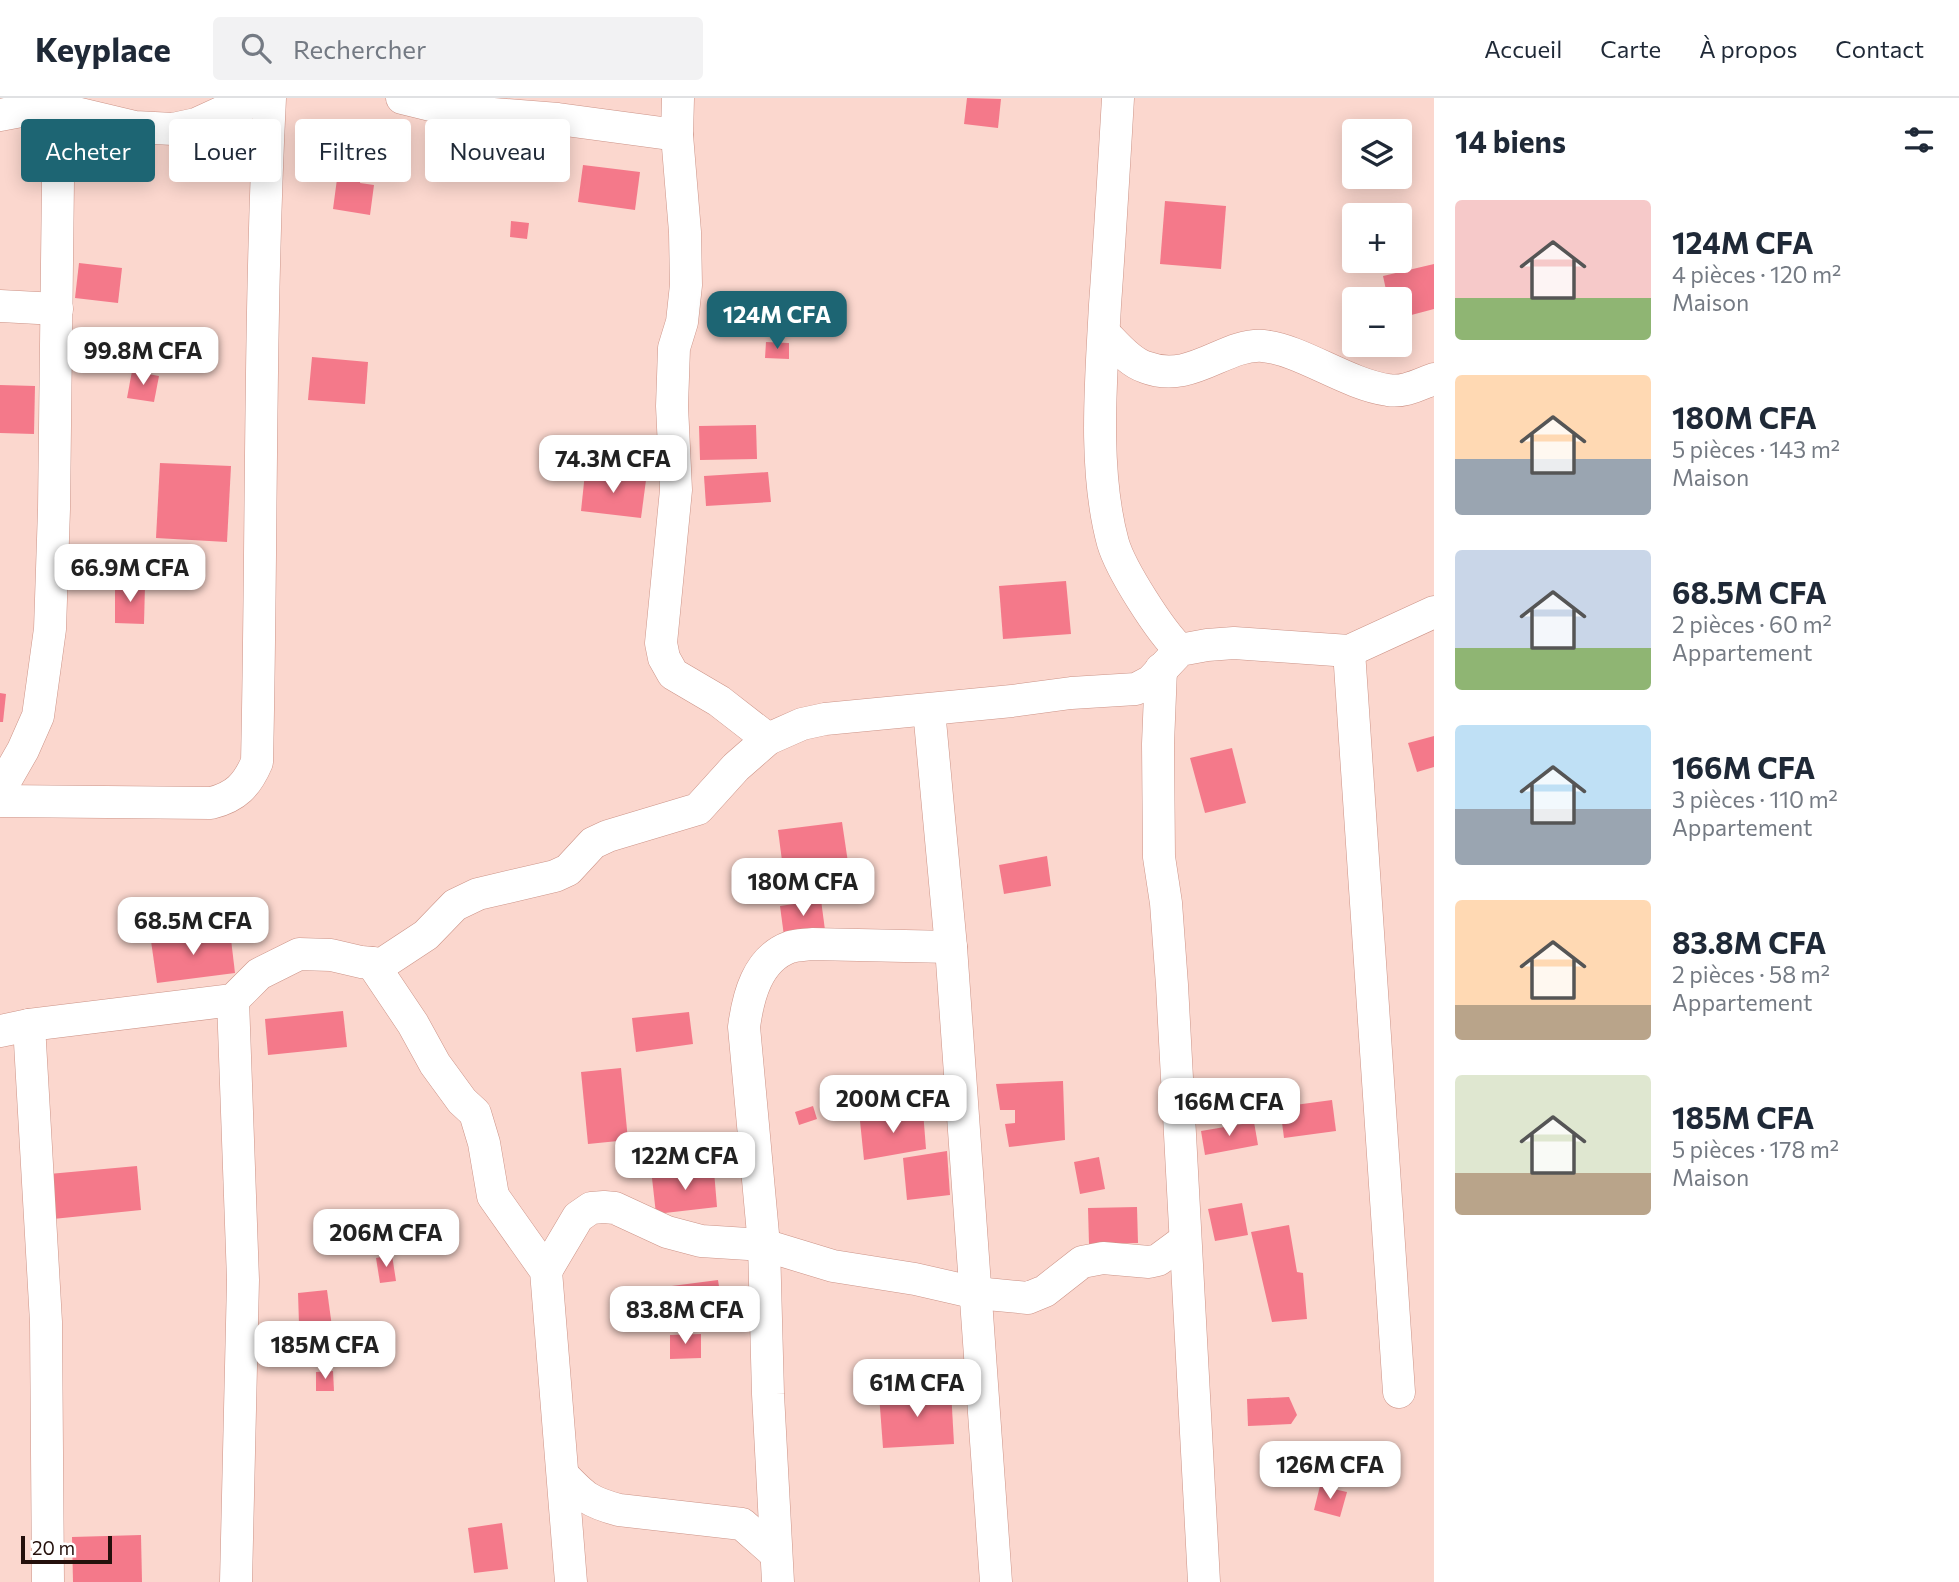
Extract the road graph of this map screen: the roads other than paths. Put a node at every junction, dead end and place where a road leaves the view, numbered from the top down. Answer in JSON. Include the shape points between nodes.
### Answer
{"nodes":[{"id":1,"x":402,"y":98,"type":"edge"},
{"id":2,"x":678,"y":98,"type":"edge"},
{"id":3,"x":1118,"y":98,"type":"edge"},
{"id":4,"x":270,"y":99,"type":"edge"},
{"id":5,"x":59,"y":104,"type":"edge"},
{"id":6,"x":455,"y":104,"type":"edge"},
{"id":7,"x":0,"y":115,"type":"edge"},
{"id":8,"x":677,"y":135,"type":"junction"},
{"id":9,"x":0,"y":306,"type":"edge"},
{"id":10,"x":57,"y":309,"type":"junction"},
{"id":11,"x":1104,"y":333,"type":"junction"},
{"id":12,"x":1434,"y":379,"type":"edge"},
{"id":13,"x":1434,"y":612,"type":"edge"},
{"id":14,"x":1349,"y":651,"type":"junction"},
{"id":15,"x":1171,"y":660,"type":"junction"},
{"id":16,"x":929,"y":710,"type":"junction"},
{"id":17,"x":768,"y":739,"type":"junction"},
{"id":18,"x":0,"y":790,"type":"edge"},
{"id":19,"x":0,"y":801,"type":"edge"},
{"id":20,"x":951,"y":947,"type":"junction"},
{"id":21,"x":372,"y":963,"type":"junction"},
{"id":22,"x":233,"y":1000,"type":"junction"},
{"id":23,"x":14,"y":1028,"type":"edge"},
{"id":24,"x":1185,"y":1240,"type":"junction"},
{"id":25,"x":764,"y":1245,"type":"junction"},
{"id":26,"x":546,"y":1271,"type":"junction"},
{"id":27,"x":976,"y":1293,"type":"junction"},
{"id":28,"x":1399,"y":1392,"type":"dead end"},
{"id":29,"x":563,"y":1475,"type":"junction"},
{"id":30,"x":777,"y":1567,"type":"edge"},
{"id":31,"x":48,"y":1582,"type":"edge"},
{"id":32,"x":236,"y":1582,"type":"edge"},
{"id":33,"x":571,"y":1582,"type":"edge"},
{"id":34,"x":996,"y":1582,"type":"edge"},
{"id":35,"x":1204,"y":1582,"type":"edge"}],
"edges":[{"from":1,"to":6,"type":"street"},
{"from":2,"to":8,"type":"street"},
{"from":3,"to":11,"type":"street"},
{"from":4,"to":5,"type":"street","via":[[240,104],[173,129],[135,127]]},
{"from":4,"to":19,"type":"street","via":[[262,316],[257,762],[249,781],[235,794],[211,803]]},
{"from":5,"to":7,"type":"street"},
{"from":5,"to":10,"type":"street"},
{"from":6,"to":8,"type":"street"},
{"from":8,"to":17,"type":"street","via":[[686,285],[674,348],[676,490],[661,643],[673,674],[719,701]]},
{"from":9,"to":10,"type":"street"},
{"from":10,"to":18,"type":"street","via":[[50,629],[38,716]]},
{"from":11,"to":12,"type":"street","via":[[1143,367],[1163,370],[1184,370],[1244,347],[1260,346],[1389,391]]},
{"from":11,"to":15,"type":"street","via":[[1102,485],[1114,544],[1166,636]]},
{"from":13,"to":14,"type":"street"},
{"from":14,"to":15,"type":"street","via":[[1234,643],[1208,645]]},
{"from":14,"to":28,"type":"street"},
{"from":15,"to":16,"type":"street","via":[[1136,689]]},
{"from":15,"to":24,"type":"street","via":[[1158,744],[1159,857],[1171,972]]},
{"from":16,"to":17,"type":"street","via":[[825,719]]},
{"from":16,"to":20,"type":"street"},
{"from":17,"to":21,"type":"street","via":[[698,809],[600,839],[568,870],[555,876],[478,894],[455,905],[426,935],[393,959]]},
{"from":20,"to":25,"type":"street","via":[[790,947],[773,957],[755,982],[744,1027]]},
{"from":20,"to":27,"type":"street"},
{"from":21,"to":22,"type":"street","via":[[299,954],[259,974]]},
{"from":21,"to":26,"type":"street","via":[[435,1064],[475,1113],[494,1196]]},
{"from":22,"to":23,"type":"street"},
{"from":22,"to":32,"type":"street","via":[[243,1280]]},
{"from":23,"to":31,"type":"street","via":[[46,1322]]},
{"from":24,"to":27,"type":"street","via":[[1149,1262],[1103,1258],[1082,1262],[1045,1292],[1028,1298]]},
{"from":24,"to":35,"type":"street"},
{"from":25,"to":26,"type":"street","via":[[701,1241],[667,1232],[615,1208],[597,1207],[578,1216]]},
{"from":25,"to":27,"type":"street","via":[[832,1266]]},
{"from":25,"to":30,"type":"street"},
{"from":26,"to":29,"type":"street"},
{"from":27,"to":34,"type":"street"},
{"from":29,"to":30,"type":"street","via":[[587,1499],[600,1505],[742,1524]]},
{"from":29,"to":33,"type":"street"}]}
